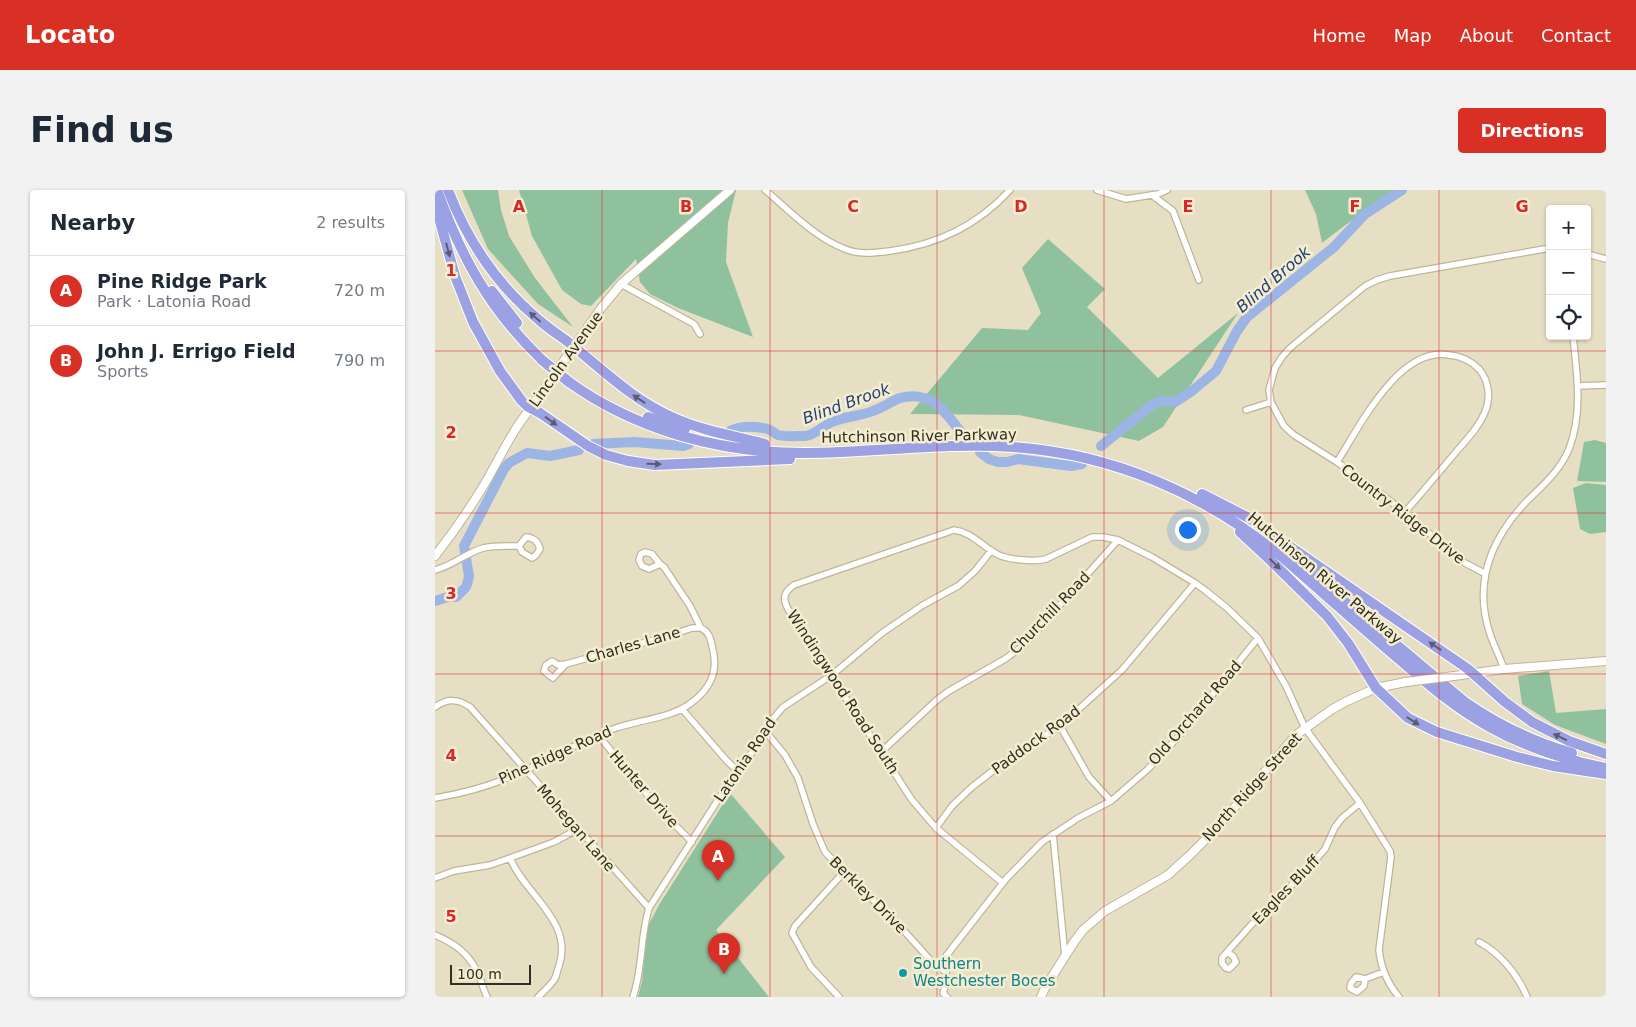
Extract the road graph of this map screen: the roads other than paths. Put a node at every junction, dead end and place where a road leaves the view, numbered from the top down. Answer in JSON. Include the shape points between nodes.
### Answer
{"nodes":[{"id":1,"x":437,"y":190,"type":"edge"},
{"id":2,"x":444,"y":190,"type":"edge"},
{"id":3,"x":448,"y":190,"type":"edge"},
{"id":4,"x":730,"y":190,"type":"edge"},
{"id":5,"x":765,"y":190,"type":"edge"},
{"id":6,"x":1010,"y":190,"type":"edge"},
{"id":7,"x":1097,"y":190,"type":"edge"},
{"id":8,"x":1167,"y":190,"type":"edge"},
{"id":9,"x":1152,"y":195,"type":"junction"},
{"id":10,"x":435,"y":203,"type":"edge"},
{"id":11,"x":1546,"y":249,"type":"edge"},
{"id":12,"x":1591,"y":255,"type":"edge"},
{"id":13,"x":1606,"y":259,"type":"edge"},
{"id":14,"x":1199,"y":280,"type":"dead end"},
{"id":15,"x":621,"y":284,"type":"junction"},
{"id":16,"x":700,"y":334,"type":"dead end"},
{"id":17,"x":1573,"y":340,"type":"edge"},
{"id":18,"x":574,"y":346,"type":"junction"},
{"id":19,"x":545,"y":357,"type":"junction"},
{"id":20,"x":571,"y":379,"type":"junction"},
{"id":21,"x":1606,"y":385,"type":"edge"},
{"id":22,"x":1578,"y":386,"type":"junction"},
{"id":23,"x":1271,"y":402,"type":"junction"},
{"id":24,"x":530,"y":408,"type":"junction"},
{"id":25,"x":1246,"y":410,"type":"dead end"},
{"id":26,"x":765,"y":444,"type":"junction"},
{"id":27,"x":878,"y":450,"type":"junction"},
{"id":28,"x":1337,"y":462,"type":"junction"},
{"id":29,"x":1165,"y":484,"type":"junction"},
{"id":30,"x":1202,"y":494,"type":"junction"},
{"id":31,"x":1404,"y":513,"type":"junction"},
{"id":32,"x":1118,"y":540,"type":"junction"},
{"id":33,"x":519,"y":546,"type":"dead end"},
{"id":34,"x":991,"y":551,"type":"junction"},
{"id":35,"x":435,"y":555,"type":"edge"},
{"id":36,"x":660,"y":564,"type":"dead end"},
{"id":37,"x":435,"y":570,"type":"edge"},
{"id":38,"x":1484,"y":573,"type":"junction"},
{"id":39,"x":1195,"y":583,"type":"junction"},
{"id":40,"x":701,"y":628,"type":"junction"},
{"id":41,"x":1258,"y":638,"type":"junction"},
{"id":42,"x":1606,"y":661,"type":"edge"},
{"id":43,"x":566,"y":664,"type":"dead end"},
{"id":44,"x":1504,"y":669,"type":"junction"},
{"id":45,"x":1475,"y":673,"type":"junction"},
{"id":46,"x":832,"y":675,"type":"junction"},
{"id":47,"x":1376,"y":688,"type":"junction"},
{"id":48,"x":435,"y":706,"type":"edge"},
{"id":49,"x":682,"y":709,"type":"junction"},
{"id":50,"x":1060,"y":726,"type":"junction"},
{"id":51,"x":1305,"y":728,"type":"junction"},
{"id":52,"x":766,"y":732,"type":"junction"},
{"id":53,"x":598,"y":735,"type":"junction"},
{"id":54,"x":882,"y":751,"type":"junction"},
{"id":55,"x":1606,"y":754,"type":"edge"},
{"id":56,"x":1606,"y":760,"type":"edge"},
{"id":57,"x":1606,"y":768,"type":"edge"},
{"id":58,"x":525,"y":770,"type":"junction"},
{"id":59,"x":737,"y":770,"type":"junction"},
{"id":60,"x":1606,"y":774,"type":"edge"},
{"id":61,"x":435,"y":798,"type":"edge"},
{"id":62,"x":1111,"y":801,"type":"junction"},
{"id":63,"x":1360,"y":803,"type":"junction"},
{"id":64,"x":936,"y":828,"type":"junction"},
{"id":65,"x":578,"y":829,"type":"junction"},
{"id":66,"x":1053,"y":834,"type":"junction"},
{"id":67,"x":692,"y":842,"type":"junction"},
{"id":68,"x":510,"y":858,"type":"junction"},
{"id":69,"x":844,"y":872,"type":"junction"},
{"id":70,"x":435,"y":878,"type":"edge"},
{"id":71,"x":1003,"y":883,"type":"junction"},
{"id":72,"x":649,"y":908,"type":"junction"},
{"id":73,"x":435,"y":935,"type":"edge"},
{"id":74,"x":1479,"y":942,"type":"dead end"},
{"id":75,"x":1227,"y":952,"type":"dead end"},
{"id":76,"x":1065,"y":957,"type":"junction"},
{"id":77,"x":946,"y":972,"type":"junction"},
{"id":78,"x":1384,"y":972,"type":"junction"},
{"id":79,"x":1365,"y":979,"type":"dead end"},
{"id":80,"x":943,"y":996,"type":"edge"},
{"id":81,"x":487,"y":997,"type":"edge"},
{"id":82,"x":538,"y":997,"type":"edge"},
{"id":83,"x":633,"y":997,"type":"edge"},
{"id":84,"x":839,"y":997,"type":"edge"},
{"id":85,"x":1041,"y":997,"type":"edge"},
{"id":86,"x":1399,"y":997,"type":"edge"},
{"id":87,"x":1527,"y":997,"type":"edge"}],
"edges":[{"from":1,"to":19,"type":"highway","name":"Hutchinson River Parkway","via":[[455,238],[478,282],[507,322]]},
{"from":2,"to":19,"type":"highway","name":"Hutchinson River Parkway","via":[[464,239],[487,282]]},
{"from":18,"to":3,"type":"highway","one_way":true,"via":[[529,311],[496,276],[474,245]]},
{"from":4,"to":15,"type":"street","name":"Lincoln Avenue"},
{"from":5,"to":6,"type":"street","via":[[825,239],[857,253],[904,250],[950,234],[979,218]]},
{"from":7,"to":9,"type":"street","via":[[1126,199]]},
{"from":8,"to":9,"type":"street"},
{"from":9,"to":14,"type":"street","via":[[1173,211]]},
{"from":10,"to":24,"type":"highway","one_way":true,"via":[[455,276],[473,322],[500,371]]},
{"from":11,"to":23,"type":"street","name":"Country Ridge Drive","via":[[1390,276],[1365,286],[1282,356],[1271,378]]},
{"from":12,"to":13,"type":"street"},
{"from":15,"to":16,"type":"street","via":[[694,324]]},
{"from":15,"to":18,"type":"street","name":"Lincoln Avenue"},
{"from":17,"to":22,"type":"street"},
{"from":18,"to":24,"type":"street","name":"Lincoln Avenue"},
{"from":26,"to":18,"type":"highway","one_way":true,"via":[[682,422],[652,407]]},
{"from":19,"to":20,"type":"highway","name":"Hutchinson River Parkway","bridge":true},
{"from":20,"to":26,"type":"highway","name":"Hutchinson River Parkway","via":[[660,421],[697,432]]},
{"from":20,"to":27,"type":"highway","name":"Hutchinson River Parkway","via":[[597,400],[623,414],[669,432],[727,446],[786,453]]},
{"from":21,"to":22,"type":"street"},
{"from":22,"to":38,"type":"street","via":[[1577,421],[1568,451],[1552,476],[1519,509],[1503,531]]},
{"from":23,"to":25,"type":"street"},
{"from":23,"to":28,"type":"street","name":"Country Ridge Drive","via":[[1284,426]]},
{"from":24,"to":27,"type":"highway","one_way":true,"via":[[588,446],[628,461],[655,464],[839,456]]},
{"from":24,"to":35,"type":"street","name":"Lincoln Avenue","via":[[461,522]]},
{"from":26,"to":30,"type":"highway","name":"Hutchinson River Parkway","via":[[824,446],[973,439],[1031,442],[1119,460]]},
{"from":27,"to":29,"type":"highway","name":"Hutchinson River Parkway","via":[[974,446],[1033,449],[1101,462]]},
{"from":28,"to":31,"type":"street","name":"Country Ridge Drive"},
{"from":28,"to":31,"type":"street","via":[[1393,378],[1431,355],[1460,356],[1472,362],[1487,384],[1489,397],[1481,422]]},
{"from":29,"to":47,"type":"highway","one_way":true,"via":[[1224,520],[1318,606],[1336,626]]},
{"from":29,"to":57,"type":"highway","name":"Hutchinson River Parkway","via":[[1209,506],[1266,544],[1431,686],[1471,716],[1532,747]]},
{"from":45,"to":30,"type":"highway","one_way":true,"via":[[1247,517]]},
{"from":30,"to":56,"type":"highway","name":"Hutchinson River Parkway","via":[[1276,544],[1473,707],[1542,743]]},
{"from":31,"to":38,"type":"street","name":"Country Ridge Drive","via":[[1465,564]]},
{"from":32,"to":34,"type":"street","via":[[1092,537],[1040,561],[997,555]]},
{"from":32,"to":39,"type":"street"},
{"from":32,"to":54,"type":"street","name":"Churchill Road","via":[[1024,645],[938,699]]},
{"from":33,"to":37,"type":"street","via":[[484,547]]},
{"from":34,"to":46,"type":"street","name":"Latonia Road","via":[[958,586],[882,634]]},
{"from":34,"to":46,"type":"street","name":"Windingwood Road South","via":[[971,535],[954,530],[802,581],[790,588],[784,601]]},
{"from":36,"to":40,"type":"street","via":[[690,606]]},
{"from":38,"to":44,"type":"street","via":[[1482,588],[1486,620]]},
{"from":39,"to":41,"type":"street"},
{"from":39,"to":50,"type":"street","name":"Paddock Road","via":[[1122,670]]},
{"from":40,"to":43,"type":"street","name":"Charles Lane"},
{"from":40,"to":49,"type":"street","via":[[711,640],[715,667],[701,694]]},
{"from":41,"to":51,"type":"street","via":[[1286,686]]},
{"from":41,"to":62,"type":"street","name":"Old Orchard Road","via":[[1178,737]]},
{"from":42,"to":44,"type":"street","name":"North Ridge Street"},
{"from":44,"to":45,"type":"street","name":"North Ridge Street"},
{"from":45,"to":47,"type":"street","name":"North Ridge Street","bridge":true},
{"from":55,"to":45,"type":"highway","one_way":true,"via":[[1569,741],[1538,725],[1511,706]]},
{"from":46,"to":52,"type":"street","name":"Latonia Road","via":[[783,707]]},
{"from":46,"to":54,"type":"street","name":"Windingwood Road South"},
{"from":47,"to":51,"type":"street","name":"North Ridge Street","via":[[1345,702]]},
{"from":47,"to":60,"type":"highway","one_way":true,"via":[[1404,715],[1431,730],[1532,761]]},
{"from":48,"to":58,"type":"street","name":"Mohegan Lane","via":[[456,700],[470,707]]},
{"from":49,"to":53,"type":"street","name":"Pine Ridge Road"},
{"from":49,"to":59,"type":"street"},
{"from":50,"to":62,"type":"street","via":[[1089,777]]},
{"from":50,"to":64,"type":"street","name":"Paddock Road","via":[[1012,756],[972,787]]},
{"from":51,"to":63,"type":"street"},
{"from":51,"to":76,"type":"street","name":"North Ridge Street","via":[[1190,855],[1168,875],[1105,911],[1074,942]]},
{"from":52,"to":59,"type":"street","name":"Latonia Road"},
{"from":52,"to":69,"type":"street","name":"Berkley Drive","via":[[799,778],[825,852]]},
{"from":53,"to":58,"type":"street","name":"Pine Ridge Road"},
{"from":53,"to":67,"type":"street","name":"Hunter Drive","via":[[660,810]]},
{"from":54,"to":64,"type":"street","name":"Windingwood Road South","via":[[913,800]]},
{"from":58,"to":61,"type":"street","name":"Pine Ridge Road","via":[[479,788]]},
{"from":58,"to":65,"type":"street","name":"Mohegan Lane"},
{"from":59,"to":67,"type":"street","name":"Latonia Road"},
{"from":62,"to":66,"type":"street","name":"Old Orchard Road"},
{"from":63,"to":75,"type":"street","name":"Eagles Bluff","via":[[1335,826],[1325,849],[1305,872]]},
{"from":63,"to":78,"type":"street","via":[[1391,857],[1379,950]]},
{"from":64,"to":71,"type":"street","name":"Windingwood Road South"},
{"from":65,"to":68,"type":"street"},
{"from":65,"to":72,"type":"street","name":"Mohegan Lane"},
{"from":66,"to":71,"type":"street","name":"Old Orchard Road"},
{"from":66,"to":76,"type":"street"},
{"from":67,"to":72,"type":"street","name":"Latonia Road"},
{"from":68,"to":70,"type":"street"},
{"from":68,"to":82,"type":"street","via":[[559,932],[561,959],[555,979]]},
{"from":69,"to":77,"type":"street","name":"Berkley Drive","via":[[933,963]]},
{"from":69,"to":84,"type":"street","via":[[795,926],[793,933],[811,967]]},
{"from":71,"to":77,"type":"street","name":"Old Orchard Road","via":[[946,956]]},
{"from":72,"to":83,"type":"street"},
{"from":73,"to":81,"type":"street","via":[[455,944],[468,957]]},
{"from":74,"to":87,"type":"street","via":[[1502,959]]},
{"from":76,"to":85,"type":"street","name":"North Ridge Street"},
{"from":77,"to":80,"type":"street"},
{"from":78,"to":79,"type":"street"},
{"from":78,"to":86,"type":"street"}]}
